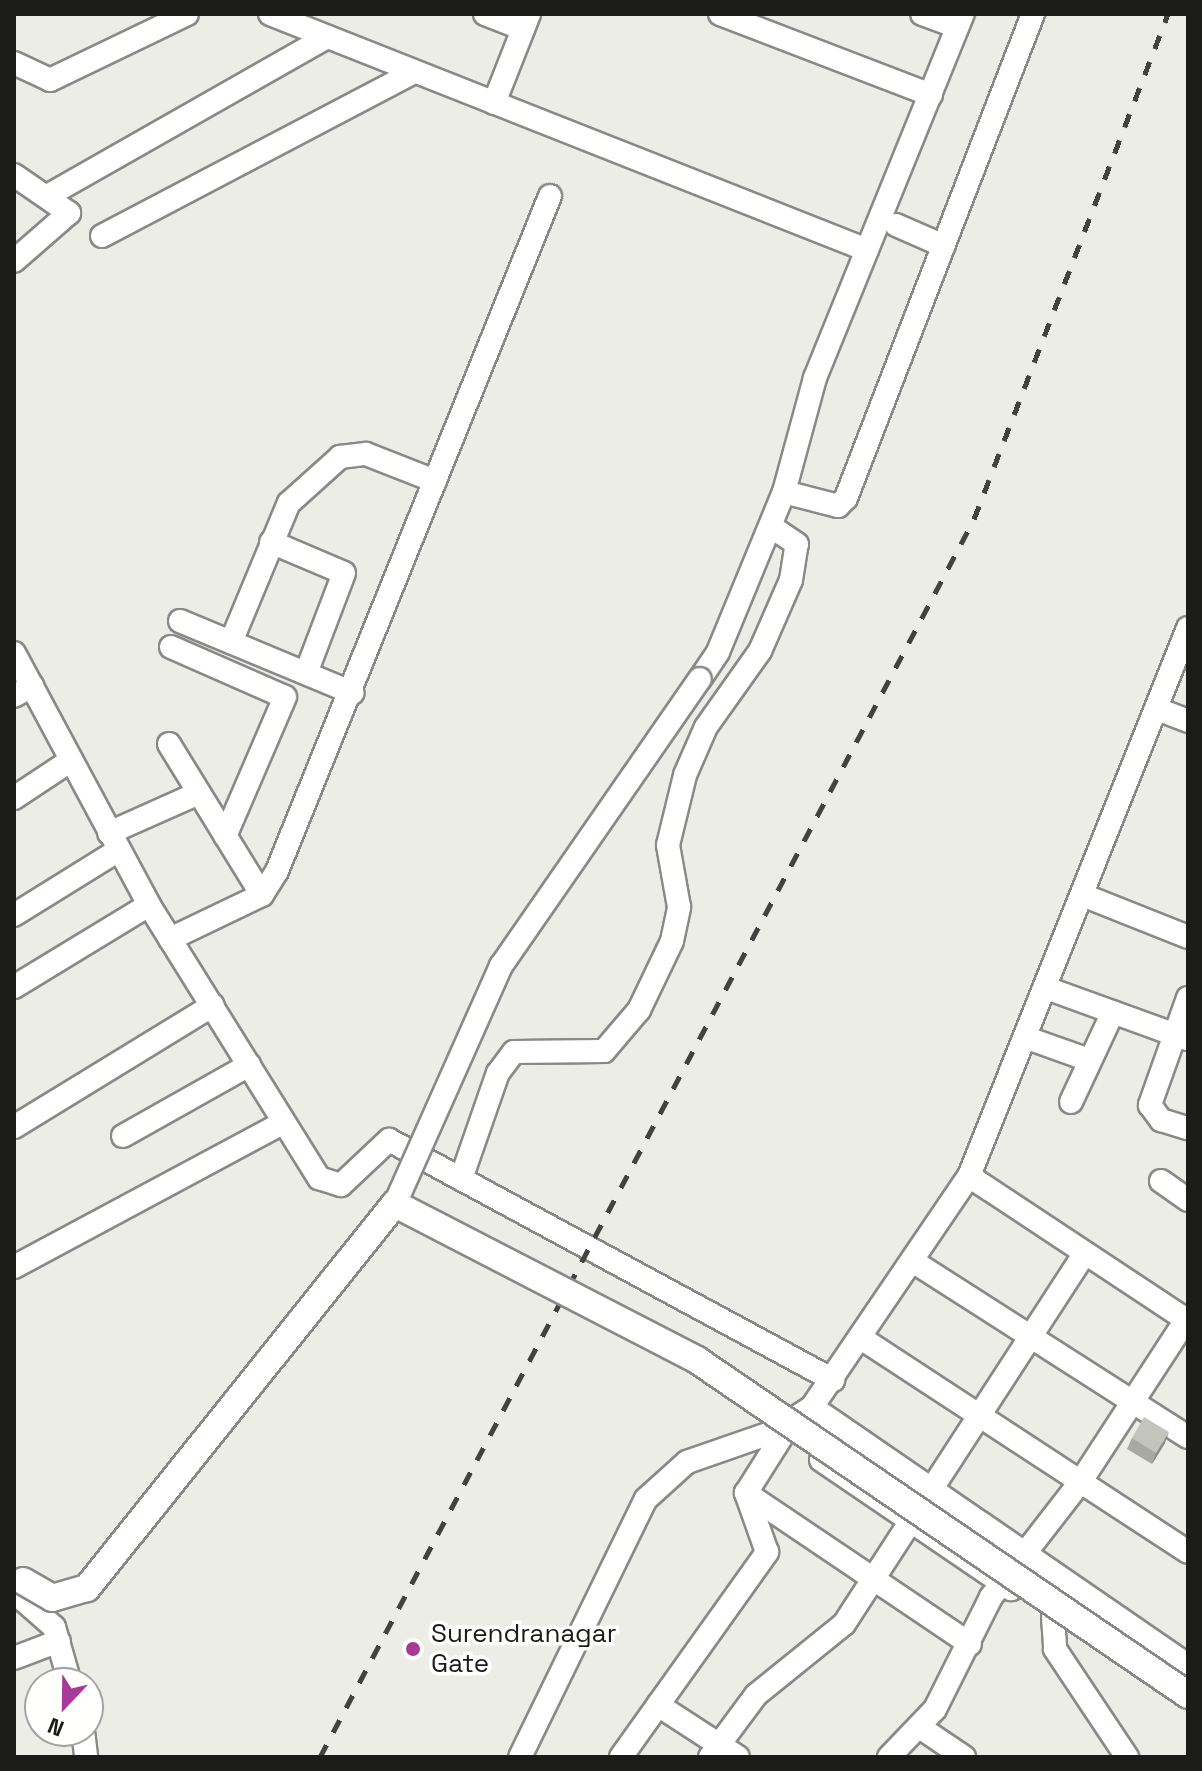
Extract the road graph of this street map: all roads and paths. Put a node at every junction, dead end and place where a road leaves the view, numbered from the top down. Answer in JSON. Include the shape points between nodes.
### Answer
{"nodes":[{"id":1,"x":187,"y":14,"type":"edge"},
{"id":2,"x":485,"y":14,"type":"edge"},
{"id":3,"x":720,"y":14,"type":"edge"},
{"id":4,"x":922,"y":14,"type":"edge"},
{"id":5,"x":1033,"y":14,"type":"edge"},
{"id":6,"x":276,"y":15,"type":"edge"},
{"id":7,"x":960,"y":20,"type":"edge"},
{"id":8,"x":526,"y":22,"type":"edge"},
{"id":9,"x":327,"y":37,"type":"junction"},
{"id":10,"x":14,"y":63,"type":"edge"},
{"id":11,"x":414,"y":72,"type":"junction"},
{"id":12,"x":931,"y":95,"type":"junction"},
{"id":13,"x":494,"y":103,"type":"junction"},
{"id":14,"x":14,"y":175,"type":"edge"},
{"id":15,"x":49,"y":195,"type":"junction"},
{"id":16,"x":550,"y":196,"type":"dead end"},
{"id":17,"x":896,"y":225,"type":"dead end"},
{"id":18,"x":102,"y":236,"type":"dead end"},
{"id":19,"x":944,"y":246,"type":"junction"},
{"id":20,"x":867,"y":250,"type":"junction"},
{"id":21,"x":14,"y":261,"type":"edge"},
{"id":22,"x":435,"y":481,"type":"junction"},
{"id":23,"x":784,"y":492,"type":"junction"},
{"id":24,"x":773,"y":528,"type":"junction"},
{"id":25,"x":271,"y":542,"type":"junction"},
{"id":26,"x":180,"y":621,"type":"dead end"},
{"id":27,"x":1188,"y":628,"type":"edge"},
{"id":28,"x":231,"y":642,"type":"junction"},
{"id":29,"x":171,"y":647,"type":"dead end"},
{"id":30,"x":14,"y":653,"type":"edge"},
{"id":31,"x":306,"y":673,"type":"junction"},
{"id":32,"x":23,"y":691,"type":"edge"},
{"id":33,"x":353,"y":693,"type":"junction"},
{"id":34,"x":1157,"y":709,"type":"junction"},
{"id":35,"x":1188,"y":721,"type":"edge"},
{"id":36,"x":169,"y":744,"type":"dead end"},
{"id":37,"x":70,"y":761,"type":"junction"},
{"id":38,"x":199,"y":793,"type":"junction"},
{"id":39,"x":14,"y":798,"type":"edge"},
{"id":40,"x":225,"y":836,"type":"junction"},
{"id":41,"x":114,"y":842,"type":"junction"},
{"id":42,"x":262,"y":895,"type":"junction"},
{"id":43,"x":1085,"y":896,"type":"junction"},
{"id":44,"x":149,"y":905,"type":"junction"},
{"id":45,"x":14,"y":915,"type":"edge"},
{"id":46,"x":1188,"y":937,"type":"edge"},
{"id":47,"x":170,"y":939,"type":"junction"},
{"id":48,"x":16,"y":982,"type":"edge"},
{"id":49,"x":1049,"y":989,"type":"junction"},
{"id":50,"x":1188,"y":998,"type":"edge"},
{"id":51,"x":213,"y":1005,"type":"junction"},
{"id":52,"x":1113,"y":1012,"type":"junction"},
{"id":53,"x":1181,"y":1037,"type":"edge"},
{"id":54,"x":1030,"y":1039,"type":"junction"},
{"id":55,"x":1089,"y":1060,"type":"junction"},
{"id":56,"x":249,"y":1065,"type":"junction"},
{"id":57,"x":1071,"y":1102,"type":"dead end"},
{"id":58,"x":284,"y":1122,"type":"junction"},
{"id":59,"x":14,"y":1127,"type":"edge"},
{"id":60,"x":1188,"y":1128,"type":"edge"},
{"id":61,"x":123,"y":1136,"type":"dead end"},
{"id":62,"x":969,"y":1176,"type":"junction"},
{"id":63,"x":461,"y":1179,"type":"junction"},
{"id":64,"x":1161,"y":1181,"type":"dead end"},
{"id":65,"x":1188,"y":1200,"type":"edge"},
{"id":66,"x":395,"y":1204,"type":"junction"},
{"id":67,"x":1085,"y":1253,"type":"junction"},
{"id":68,"x":914,"y":1262,"type":"junction"},
{"id":69,"x":14,"y":1267,"type":"edge"},
{"id":70,"x":1187,"y":1320,"type":"edge"},
{"id":71,"x":1032,"y":1337,"type":"junction"},
{"id":72,"x":864,"y":1340,"type":"junction"},
{"id":73,"x":833,"y":1380,"type":"junction"},
{"id":74,"x":1133,"y":1402,"type":"junction"},
{"id":75,"x":812,"y":1407,"type":"junction"},
{"id":76,"x":980,"y":1416,"type":"junction"},
{"id":77,"x":781,"y":1431,"type":"junction"},
{"id":78,"x":1188,"y":1437,"type":"edge"},
{"id":79,"x":1081,"y":1481,"type":"junction"},
{"id":80,"x":930,"y":1492,"type":"junction"},
{"id":81,"x":746,"y":1493,"type":"junction"},
{"id":82,"x":909,"y":1523,"type":"junction"},
{"id":83,"x":1186,"y":1545,"type":"edge"},
{"id":84,"x":1028,"y":1556,"type":"junction"},
{"id":85,"x":874,"y":1578,"type":"junction"},
{"id":86,"x":1003,"y":1584,"type":"junction"},
{"id":87,"x":18,"y":1587,"type":"edge"},
{"id":88,"x":1053,"y":1617,"type":"junction"},
{"id":89,"x":59,"y":1641,"type":"junction"},
{"id":90,"x":970,"y":1644,"type":"junction"},
{"id":91,"x":14,"y":1658,"type":"edge"},
{"id":92,"x":1188,"y":1665,"type":"edge"},
{"id":93,"x":66,"y":1667,"type":"edge"},
{"id":94,"x":1188,"y":1695,"type":"edge"},
{"id":95,"x":658,"y":1705,"type":"junction"},
{"id":96,"x":1188,"y":1707,"type":"edge"},
{"id":97,"x":921,"y":1728,"type":"junction"},
{"id":98,"x":715,"y":1750,"type":"edge"},
{"id":99,"x":520,"y":1757,"type":"edge"},
{"id":100,"x":621,"y":1757,"type":"edge"},
{"id":101,"x":738,"y":1757,"type":"edge"},
{"id":102,"x":889,"y":1757,"type":"edge"},
{"id":103,"x":964,"y":1757,"type":"edge"},
{"id":104,"x":1127,"y":1757,"type":"edge"}],
"edges":[{"from":1,"to":10,"type":"street","via":[[50,80]]},
{"from":2,"to":8,"type":"street"},
{"from":3,"to":12,"type":"street"},
{"from":4,"to":7,"type":"street"},
{"from":5,"to":19,"type":"street"},
{"from":6,"to":9,"type":"street"},
{"from":7,"to":12,"type":"street"},
{"from":8,"to":13,"type":"street"},
{"from":9,"to":11,"type":"street"},
{"from":9,"to":15,"type":"street"},
{"from":11,"to":13,"type":"street"},
{"from":11,"to":18,"type":"street"},
{"from":12,"to":20,"type":"street"},
{"from":13,"to":20,"type":"street"},
{"from":14,"to":15,"type":"street"},
{"from":15,"to":21,"type":"street","via":[[65,205],[65,222]]},
{"from":16,"to":22,"type":"street"},
{"from":17,"to":19,"type":"street"},
{"from":19,"to":23,"type":"street","via":[[842,505]]},
{"from":20,"to":23,"type":"street","via":[[815,378]]},
{"from":22,"to":25,"type":"street","via":[[348,453],[296,494]]},
{"from":22,"to":33,"type":"street"},
{"from":23,"to":24,"type":"street"},
{"from":24,"to":63,"type":"street","via":[[797,544],[791,580],[760,651],[706,727],[685,775],[668,845],[679,907],[675,930],[639,1010],[604,1051],[514,1052],[498,1073]]},
{"from":24,"to":66,"type":"street","bridge":true,"via":[[700,679],[501,966]]},
{"from":25,"to":28,"type":"street"},
{"from":25,"to":31,"type":"street","via":[[344,573]]},
{"from":26,"to":28,"type":"street"},
{"from":27,"to":34,"type":"street"},
{"from":28,"to":31,"type":"street"},
{"from":29,"to":40,"type":"street","via":[[285,697]]},
{"from":30,"to":32,"type":"street"},
{"from":31,"to":33,"type":"street"},
{"from":32,"to":37,"type":"street"},
{"from":33,"to":42,"type":"street"},
{"from":34,"to":35,"type":"street"},
{"from":34,"to":43,"type":"street"},
{"from":36,"to":38,"type":"street"},
{"from":37,"to":39,"type":"street"},
{"from":37,"to":41,"type":"street"},
{"from":38,"to":40,"type":"street"},
{"from":38,"to":41,"type":"street"},
{"from":40,"to":42,"type":"street"},
{"from":41,"to":44,"type":"street"},
{"from":41,"to":45,"type":"street"},
{"from":42,"to":47,"type":"street"},
{"from":43,"to":46,"type":"street"},
{"from":43,"to":49,"type":"street"},
{"from":44,"to":47,"type":"street"},
{"from":44,"to":48,"type":"street"},
{"from":47,"to":51,"type":"street"},
{"from":49,"to":52,"type":"street"},
{"from":49,"to":54,"type":"street"},
{"from":50,"to":53,"type":"street"},
{"from":51,"to":56,"type":"street"},
{"from":51,"to":59,"type":"street"},
{"from":52,"to":53,"type":"street"},
{"from":52,"to":55,"type":"street"},
{"from":53,"to":60,"type":"street","via":[[1150,1105],[1161,1120]]},
{"from":54,"to":55,"type":"street"},
{"from":54,"to":62,"type":"street"},
{"from":55,"to":57,"type":"street"},
{"from":56,"to":58,"type":"street"},
{"from":56,"to":61,"type":"street"},
{"from":58,"to":63,"type":"street","via":[[325,1184],[347,1181],[389,1140]]},
{"from":58,"to":69,"type":"street"},
{"from":62,"to":67,"type":"street"},
{"from":62,"to":68,"type":"street"},
{"from":63,"to":73,"type":"street"},
{"from":64,"to":65,"type":"street"},
{"from":66,"to":87,"type":"main road","bridge":true,"via":[[87,1588],[52,1598]]},
{"from":66,"to":94,"type":"main road","bridge":true,"via":[[697,1360]]},
{"from":67,"to":70,"type":"street"},
{"from":67,"to":71,"type":"street"},
{"from":68,"to":71,"type":"street"},
{"from":68,"to":72,"type":"street"},
{"from":70,"to":74,"type":"street"},
{"from":71,"to":74,"type":"street"},
{"from":71,"to":76,"type":"street"},
{"from":72,"to":73,"type":"street"},
{"from":72,"to":76,"type":"street"},
{"from":73,"to":75,"type":"street"},
{"from":74,"to":78,"type":"street"},
{"from":74,"to":79,"type":"street"},
{"from":75,"to":77,"type":"street"},
{"from":75,"to":80,"type":"street"},
{"from":76,"to":79,"type":"street"},
{"from":76,"to":80,"type":"street"},
{"from":77,"to":81,"type":"street"},
{"from":77,"to":82,"type":"street"},
{"from":77,"to":99,"type":"street","via":[[664,1477]]},
{"from":79,"to":83,"type":"street"},
{"from":79,"to":84,"type":"street"},
{"from":80,"to":82,"type":"street"},
{"from":80,"to":84,"type":"street"},
{"from":81,"to":85,"type":"street"},
{"from":81,"to":95,"type":"street","via":[[767,1552]]},
{"from":82,"to":85,"type":"street"},
{"from":82,"to":86,"type":"street"},
{"from":84,"to":86,"type":"street"},
{"from":84,"to":92,"type":"street"},
{"from":85,"to":90,"type":"street"},
{"from":85,"to":98,"type":"street","via":[[830,1640],[756,1695]]},
{"from":86,"to":88,"type":"street"},
{"from":86,"to":90,"type":"street"},
{"from":87,"to":89,"type":"street","via":[[29,1613],[54,1627]]},
{"from":88,"to":96,"type":"street"},
{"from":88,"to":104,"type":"street","via":[[1055,1649]]},
{"from":89,"to":91,"type":"street"},
{"from":89,"to":93,"type":"street"},
{"from":90,"to":97,"type":"street"},
{"from":95,"to":98,"type":"street"},
{"from":95,"to":100,"type":"street"},
{"from":97,"to":102,"type":"street"},
{"from":97,"to":103,"type":"street"},
{"from":98,"to":101,"type":"street"}]}
